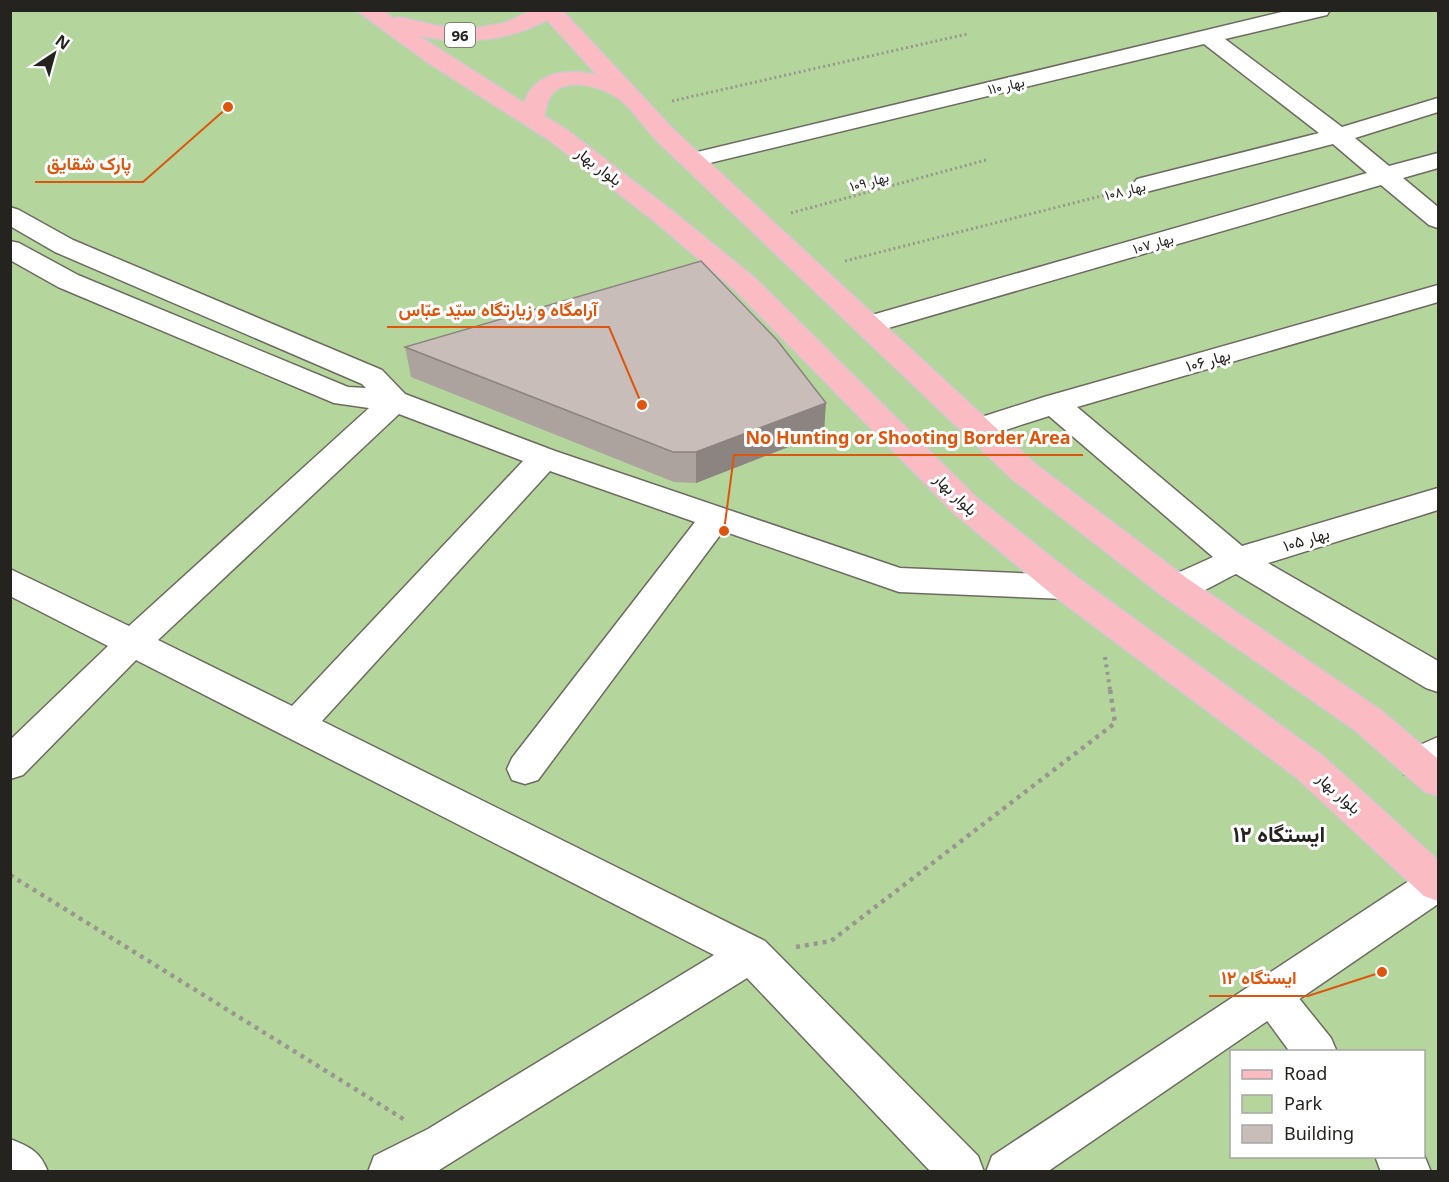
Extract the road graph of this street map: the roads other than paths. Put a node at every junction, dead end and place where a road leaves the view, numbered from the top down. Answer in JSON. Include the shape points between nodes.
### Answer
{"nodes":[{"id":1,"x":369,"y":10,"type":"edge"},
{"id":2,"x":549,"y":10,"type":"edge"},
{"id":3,"x":1320,"y":10,"type":"edge"},
{"id":4,"x":1208,"y":37,"type":"junction"},
{"id":5,"x":632,"y":100,"type":"junction"},
{"id":6,"x":1438,"y":105,"type":"edge"},
{"id":7,"x":532,"y":117,"type":"junction"},
{"id":8,"x":1338,"y":136,"type":"junction"},
{"id":9,"x":693,"y":160,"type":"junction"},
{"id":10,"x":1438,"y":160,"type":"edge"},
{"id":11,"x":1384,"y":176,"type":"junction"},
{"id":12,"x":1146,"y":184,"type":"road end"},
{"id":13,"x":10,"y":215,"type":"edge"},
{"id":14,"x":1438,"y":220,"type":"edge"},
{"id":15,"x":10,"y":249,"type":"edge"},
{"id":16,"x":1438,"y":293,"type":"edge"},
{"id":17,"x":868,"y":325,"type":"junction"},
{"id":18,"x":395,"y":401,"type":"junction"},
{"id":19,"x":1054,"y":404,"type":"junction"},
{"id":20,"x":977,"y":429,"type":"junction"},
{"id":21,"x":544,"y":458,"type":"junction"},
{"id":22,"x":1438,"y":499,"type":"edge"},
{"id":23,"x":716,"y":517,"type":"junction"},
{"id":24,"x":1237,"y":560,"type":"junction"},
{"id":25,"x":10,"y":581,"type":"edge"},
{"id":26,"x":1066,"y":587,"type":"junction"},
{"id":27,"x":1176,"y":588,"type":"junction"},
{"id":28,"x":132,"y":643,"type":"junction"},
{"id":29,"x":1438,"y":678,"type":"edge"},
{"id":30,"x":296,"y":725,"type":"junction"},
{"id":31,"x":10,"y":764,"type":"edge"},
{"id":32,"x":1431,"y":765,"type":"edge"},
{"id":33,"x":525,"y":769,"type":"dead end"},
{"id":34,"x":1438,"y":883,"type":"edge"},
{"id":35,"x":751,"y":954,"type":"junction"},
{"id":36,"x":1271,"y":994,"type":"junction"},
{"id":37,"x":1314,"y":1050,"type":"edge"},
{"id":38,"x":1398,"y":1158,"type":"edge"},
{"id":39,"x":10,"y":1161,"type":"edge"},
{"id":40,"x":26,"y":1172,"type":"edge"},
{"id":41,"x":390,"y":1172,"type":"edge"},
{"id":42,"x":962,"y":1172,"type":"edge"},
{"id":43,"x":1008,"y":1172,"type":"edge"},
{"id":44,"x":1409,"y":1172,"type":"edge"}],
"edges":[{"from":1,"to":2,"type":"main road","number":"96","via":[[417,29],[474,35],[530,23]]},
{"from":1,"to":7,"type":"main road","name":"بلوار بهار","via":[[438,59]]},
{"from":2,"to":5,"type":"main road"},
{"from":3,"to":4,"type":"street","name":"بهار ۱۱۰"},
{"from":4,"to":8,"type":"street"},
{"from":4,"to":9,"type":"street","name":"بهار ۱۱۰"},
{"from":5,"to":7,"type":"main road","via":[[588,78],[558,80],[542,89]]},
{"from":5,"to":9,"type":"main road"},
{"from":6,"to":8,"type":"street","name":"بهار ۱۰۸"},
{"from":7,"to":26,"type":"main road","name":"بلوار بهار","via":[[654,208],[745,284],[966,506]]},
{"from":8,"to":11,"type":"street"},
{"from":8,"to":12,"type":"street","name":"بهار ۱۰۸"},
{"from":9,"to":17,"type":"main road"},
{"from":10,"to":11,"type":"street","name":"بهار ۱۰۷"},
{"from":11,"to":14,"type":"street"},
{"from":11,"to":17,"type":"street","name":"بهار ۱۰۷"},
{"from":13,"to":18,"type":"street","via":[[64,246],[372,377]]},
{"from":15,"to":18,"type":"street","via":[[68,280],[344,396]]},
{"from":16,"to":19,"type":"street","name":"بهار ۱۰۶"},
{"from":17,"to":20,"type":"main road"},
{"from":18,"to":21,"type":"street"},
{"from":18,"to":28,"type":"street"},
{"from":19,"to":20,"type":"street","name":"بهار ۱۰۶"},
{"from":19,"to":24,"type":"street"},
{"from":20,"to":27,"type":"main road","via":[[1023,471]]},
{"from":21,"to":23,"type":"street"},
{"from":21,"to":30,"type":"street"},
{"from":22,"to":24,"type":"street","name":"بهار ۱۰۵"},
{"from":23,"to":26,"type":"street","via":[[899,580]]},
{"from":23,"to":33,"type":"street"},
{"from":24,"to":27,"type":"street","name":"بهار ۱۰۵"},
{"from":24,"to":29,"type":"street"},
{"from":25,"to":28,"type":"street"},
{"from":26,"to":34,"type":"main road","name":"بلوار بهار","via":[[1310,767]]},
{"from":27,"to":32,"type":"main road"},
{"from":28,"to":30,"type":"street"},
{"from":28,"to":31,"type":"street"},
{"from":30,"to":35,"type":"street"},
{"from":34,"to":36,"type":"street"},
{"from":35,"to":41,"type":"street","via":[[443,1144]]},
{"from":35,"to":42,"type":"street"},
{"from":36,"to":37,"type":"street"},
{"from":36,"to":43,"type":"street"},
{"from":38,"to":44,"type":"street"},
{"from":39,"to":40,"type":"street"}]}
